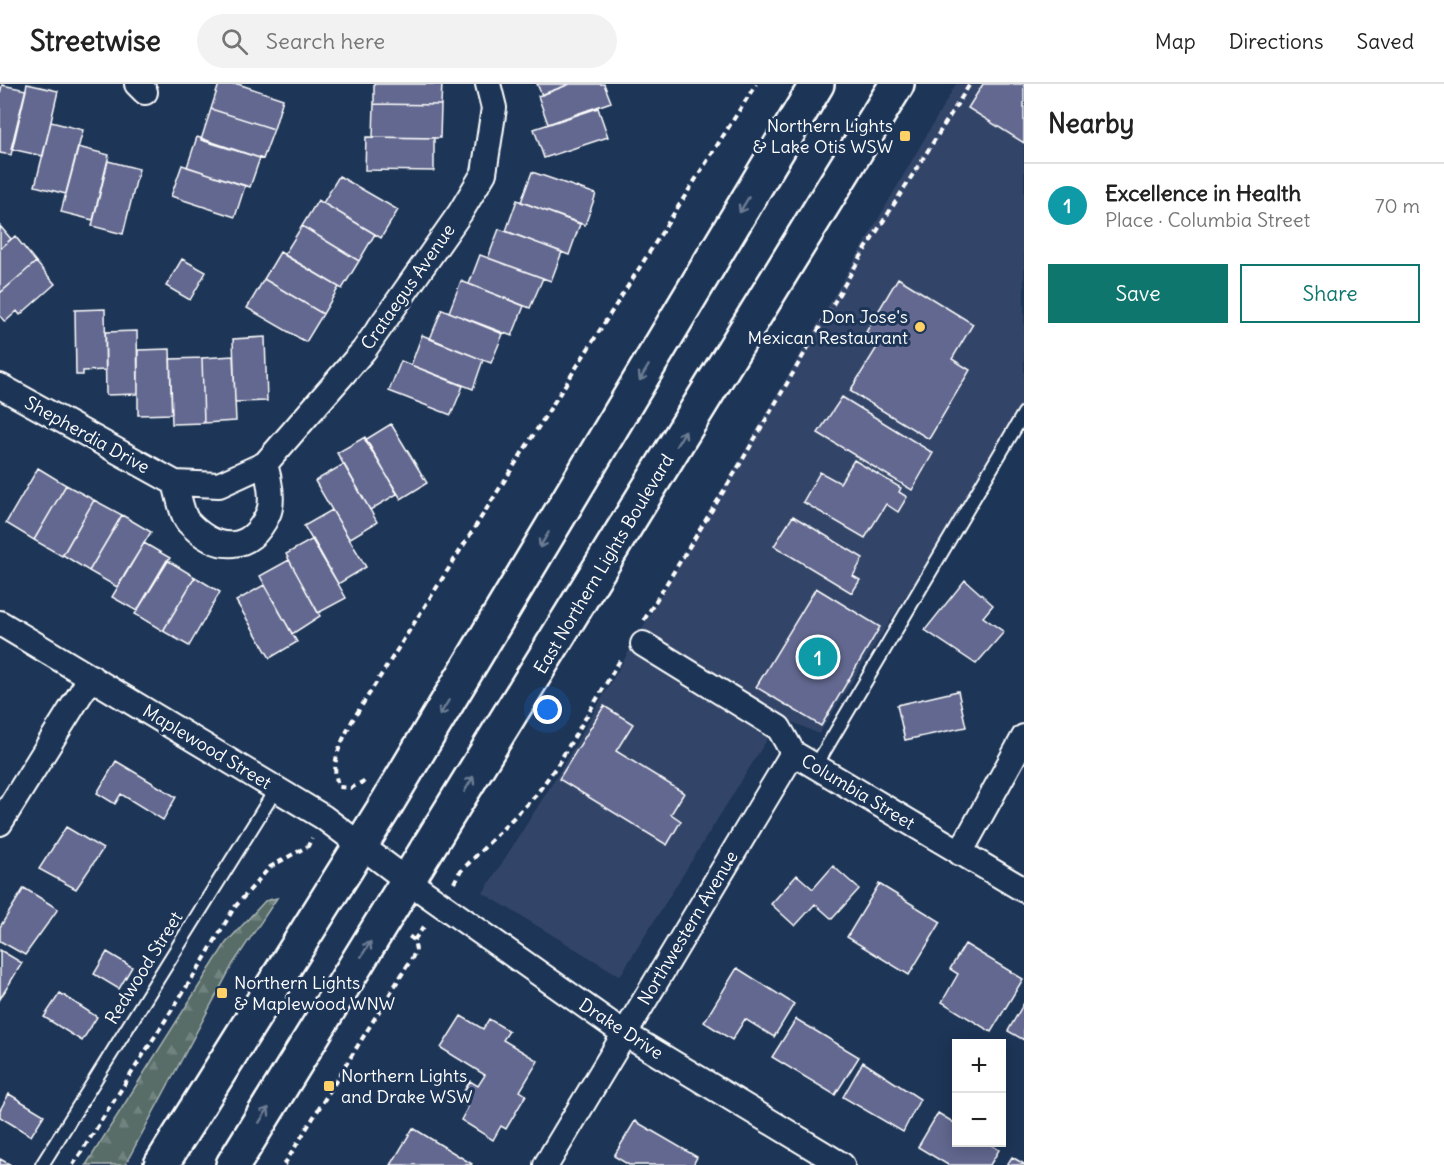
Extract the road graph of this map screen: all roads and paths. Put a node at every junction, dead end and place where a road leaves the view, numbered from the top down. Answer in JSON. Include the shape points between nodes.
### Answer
{"nodes":[{"id":1,"x":488,"y":84,"type":"edge"},
{"id":2,"x":756,"y":84,"type":"edge"},
{"id":3,"x":816,"y":84,"type":"edge"},
{"id":4,"x":897,"y":84,"type":"edge"},
{"id":5,"x":970,"y":84,"type":"edge"},
{"id":6,"x":3,"y":396,"type":"edge"},
{"id":7,"x":1024,"y":413,"type":"edge"},
{"id":8,"x":265,"y":464,"type":"junction"},
{"id":9,"x":175,"y":483,"type":"junction"},
{"id":10,"x":0,"y":623,"type":"edge"},
{"id":11,"x":636,"y":640,"type":"junction"},
{"id":12,"x":91,"y":677,"type":"junction"},
{"id":13,"x":1024,"y":737,"type":"edge"},
{"id":14,"x":793,"y":753,"type":"junction"},
{"id":15,"x":815,"y":767,"type":"junction"},
{"id":16,"x":362,"y":783,"type":"dead end"},
{"id":17,"x":276,"y":789,"type":"junction"},
{"id":18,"x":0,"y":823,"type":"edge"},
{"id":19,"x":308,"y":846,"type":"dead end"},
{"id":20,"x":360,"y":846,"type":"junction"},
{"id":21,"x":960,"y":853,"type":"junction"},
{"id":22,"x":459,"y":873,"type":"dead end"},
{"id":23,"x":408,"y":881,"type":"junction"},
{"id":24,"x":1024,"y":890,"type":"edge"},
{"id":25,"x":414,"y":940,"type":"dead end"},
{"id":26,"x":625,"y":1034,"type":"junction"},
{"id":27,"x":42,"y":1165,"type":"edge"},
{"id":28,"x":73,"y":1165,"type":"edge"},
{"id":29,"x":161,"y":1165,"type":"edge"},
{"id":30,"x":233,"y":1165,"type":"edge"},
{"id":31,"x":284,"y":1165,"type":"edge"},
{"id":32,"x":546,"y":1165,"type":"edge"},
{"id":33,"x":842,"y":1165,"type":"edge"}],
"edges":[{"from":1,"to":8,"type":"street","name":"Crataegus Avenue","via":[[494,108],[484,173],[364,350]]},
{"from":2,"to":16,"type":"path","via":[[352,721],[338,749],[334,774],[339,788]]},
{"from":3,"to":20,"type":"main road","one_way":true},
{"from":23,"to":4,"type":"main road","name":"East Northern Lights Boulevard","one_way":true},
{"from":5,"to":11,"type":"path","via":[[860,258]]},
{"from":6,"to":9,"type":"street","name":"Shepherdia Drive"},
{"from":7,"to":15,"type":"lane"},
{"from":8,"to":9,"type":"street","via":[[219,485]]},
{"from":8,"to":9,"type":"street","via":[[270,481],[269,512],[252,537],[236,545],[216,544],[187,521]]},
{"from":10,"to":12,"type":"street","name":"Maplewood Street"},
{"from":11,"to":14,"type":"street","name":"Columbia Street","via":[[778,728]]},
{"from":11,"to":22,"type":"path","via":[[537,795]]},
{"from":12,"to":17,"type":"street","name":"Maplewood Street"},
{"from":12,"to":18,"type":"street"},
{"from":13,"to":21,"type":"street"},
{"from":14,"to":15,"type":"street","name":"Columbia Street"},
{"from":14,"to":26,"type":"street","name":"Northwestern Avenue"},
{"from":15,"to":21,"type":"street","name":"Columbia Street"},
{"from":17,"to":20,"type":"street","name":"Maplewood Street","via":[[323,817]]},
{"from":17,"to":27,"type":"lane","name":"Redwood Street"},
{"from":19,"to":28,"type":"path","via":[[270,867],[234,908]]},
{"from":20,"to":23,"type":"street","name":"Maplewood Street"},
{"from":20,"to":29,"type":"main road"},
{"from":21,"to":24,"type":"street","name":"Columbia Street"},
{"from":23,"to":26,"type":"street","name":"Drake Drive"},
{"from":30,"to":23,"type":"main road","name":"East Northern Lights Boulevard","one_way":true},
{"from":25,"to":31,"type":"path","via":[[416,950],[412,958]]},
{"from":26,"to":32,"type":"street","name":"Northwestern Avenue"},
{"from":26,"to":33,"type":"street","name":"Drake Drive"}]}
